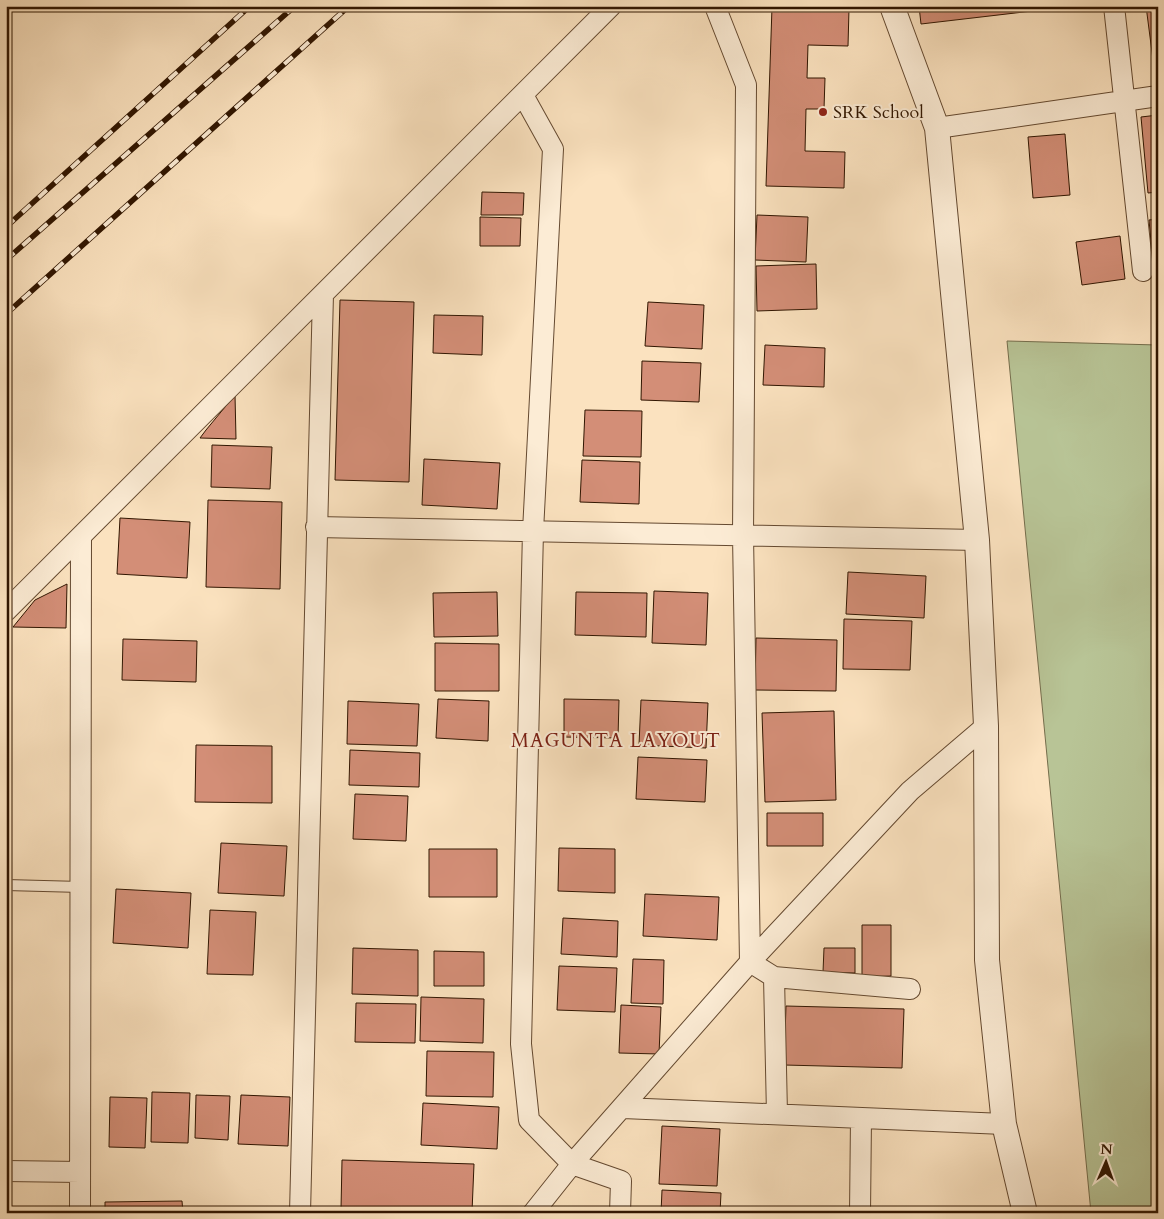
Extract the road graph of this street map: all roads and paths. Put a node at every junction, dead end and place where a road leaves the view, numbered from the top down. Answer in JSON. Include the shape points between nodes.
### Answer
{"nodes":[{"id":1,"x":611,"y":6,"type":"edge"},
{"id":2,"x":715,"y":6,"type":"edge"},
{"id":3,"x":892,"y":6,"type":"edge"},
{"id":4,"x":1114,"y":6,"type":"edge"},
{"id":5,"x":523,"y":95,"type":"junction"},
{"id":6,"x":1158,"y":96,"type":"edge"},
{"id":7,"x":1123,"y":101,"type":"junction"},
{"id":8,"x":937,"y":128,"type":"junction"},
{"id":9,"x":1142,"y":270,"type":"dead end"},
{"id":10,"x":323,"y":294,"type":"junction"},
{"id":11,"x":316,"y":528,"type":"junction"},
{"id":12,"x":533,"y":531,"type":"junction"},
{"id":13,"x":81,"y":536,"type":"junction"},
{"id":14,"x":743,"y":536,"type":"junction"},
{"id":15,"x":977,"y":540,"type":"junction"},
{"id":16,"x":6,"y":611,"type":"edge"},
{"id":17,"x":986,"y":726,"type":"junction"},
{"id":18,"x":6,"y":885,"type":"edge"},
{"id":19,"x":80,"y":887,"type":"junction"},
{"id":20,"x":750,"y":962,"type":"junction"},
{"id":21,"x":774,"y":977,"type":"junction"},
{"id":22,"x":910,"y":989,"type":"dead end"},
{"id":23,"x":624,"y":1108,"type":"junction"},
{"id":24,"x":777,"y":1114,"type":"junction"},
{"id":25,"x":861,"y":1118,"type":"junction"},
{"id":26,"x":1004,"y":1124,"type":"junction"},
{"id":27,"x":572,"y":1164,"type":"junction"},
{"id":28,"x":6,"y":1170,"type":"edge"},
{"id":29,"x":80,"y":1172,"type":"junction"},
{"id":30,"x":80,"y":1213,"type":"edge"},
{"id":31,"x":300,"y":1213,"type":"edge"},
{"id":32,"x":533,"y":1213,"type":"edge"},
{"id":33,"x":620,"y":1213,"type":"edge"},
{"id":34,"x":860,"y":1213,"type":"edge"},
{"id":35,"x":1025,"y":1213,"type":"edge"}],
"edges":[{"from":1,"to":5,"type":"street"},
{"from":2,"to":14,"type":"street","via":[[746,85]]},
{"from":3,"to":8,"type":"street"},
{"from":4,"to":7,"type":"street"},
{"from":5,"to":10,"type":"street"},
{"from":5,"to":12,"type":"street","via":[[553,149]]},
{"from":6,"to":7,"type":"street"},
{"from":7,"to":8,"type":"street"},
{"from":7,"to":9,"type":"street"},
{"from":8,"to":15,"type":"street"},
{"from":10,"to":11,"type":"street"},
{"from":10,"to":13,"type":"street"},
{"from":11,"to":12,"type":"street"},
{"from":11,"to":31,"type":"street"},
{"from":12,"to":14,"type":"street"},
{"from":12,"to":27,"type":"street","via":[[521,1044],[529,1120]]},
{"from":13,"to":16,"type":"street"},
{"from":13,"to":19,"type":"street"},
{"from":14,"to":15,"type":"street"},
{"from":14,"to":20,"type":"street"},
{"from":15,"to":17,"type":"street"},
{"from":17,"to":20,"type":"street","via":[[910,791]]},
{"from":17,"to":26,"type":"street","via":[[987,960]]},
{"from":18,"to":19,"type":"lane"},
{"from":19,"to":29,"type":"street"},
{"from":20,"to":21,"type":"street"},
{"from":20,"to":23,"type":"street"},
{"from":21,"to":22,"type":"street"},
{"from":21,"to":24,"type":"street"},
{"from":23,"to":24,"type":"street"},
{"from":23,"to":27,"type":"street"},
{"from":24,"to":25,"type":"street"},
{"from":25,"to":26,"type":"street"},
{"from":25,"to":34,"type":"street"},
{"from":26,"to":35,"type":"street"},
{"from":27,"to":32,"type":"street"},
{"from":27,"to":33,"type":"street","via":[[620,1181]]},
{"from":28,"to":29,"type":"street"},
{"from":29,"to":30,"type":"street"}]}
